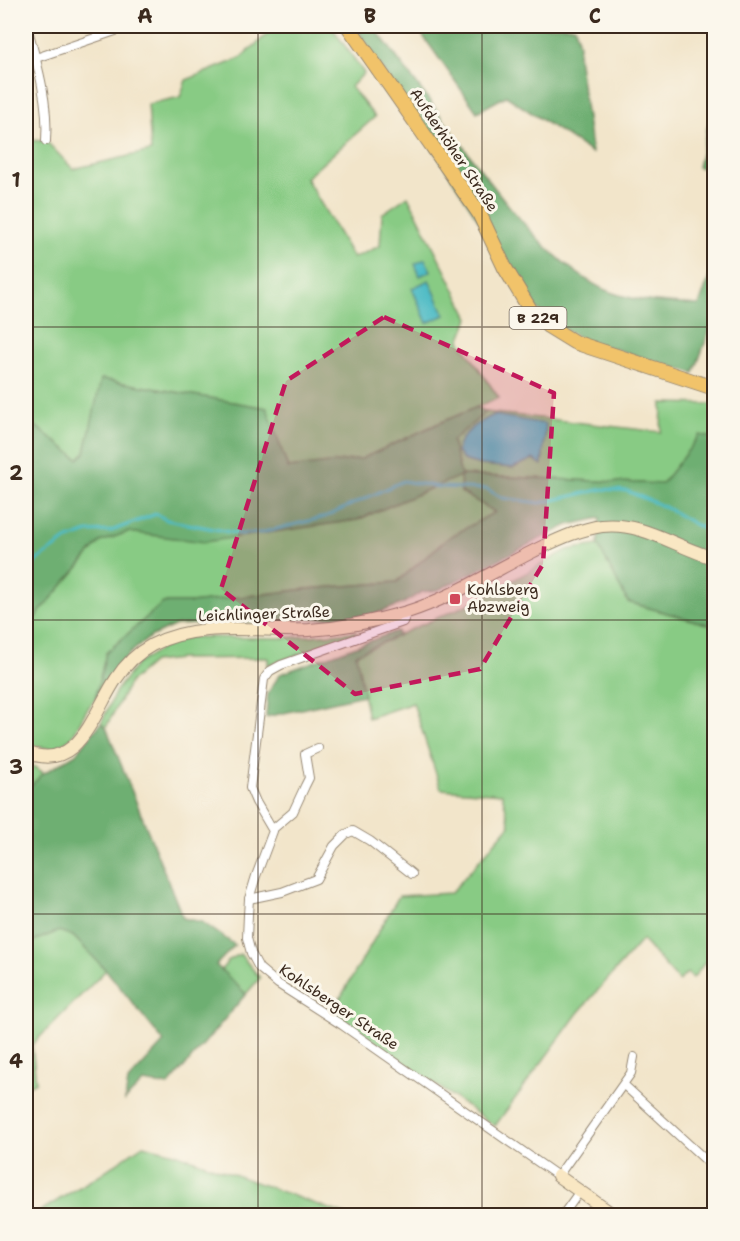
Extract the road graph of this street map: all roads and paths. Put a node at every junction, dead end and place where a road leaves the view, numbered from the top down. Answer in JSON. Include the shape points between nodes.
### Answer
{"nodes":[{"id":1,"x":27,"y":26,"type":"edge"},
{"id":2,"x":130,"y":26,"type":"edge"},
{"id":3,"x":348,"y":26,"type":"edge"},
{"id":4,"x":36,"y":58,"type":"junction"},
{"id":5,"x":46,"y":141,"type":"dead end"},
{"id":6,"x":714,"y":388,"type":"edge"},
{"id":7,"x":714,"y":558,"type":"edge"},
{"id":8,"x":407,"y":612,"type":"junction"},
{"id":9,"x":318,"y":748,"type":"dead end"},
{"id":10,"x":26,"y":752,"type":"edge"},
{"id":11,"x":273,"y":829,"type":"junction"},
{"id":12,"x":412,"y":874,"type":"dead end"},
{"id":13,"x":249,"y":899,"type":"junction"},
{"id":14,"x":634,"y":1058,"type":"dead end"},
{"id":15,"x":624,"y":1085,"type":"junction"},
{"id":16,"x":710,"y":1164,"type":"dead end"},
{"id":17,"x":558,"y":1176,"type":"junction"},
{"id":18,"x":580,"y":1191,"type":"junction"},
{"id":19,"x":562,"y":1215,"type":"edge"},
{"id":20,"x":615,"y":1215,"type":"edge"}],
"edges":[{"from":1,"to":4,"type":"street"},
{"from":2,"to":4,"type":"street"},
{"from":3,"to":6,"type":"main road","name":"Aufderhöher Straße","number":"B 229","via":[[479,213],[531,311],[574,342]]},
{"from":4,"to":5,"type":"street"},
{"from":7,"to":8,"type":"main road","name":"Leichlinger Straße","via":[[638,530],[603,526],[561,538]]},
{"from":8,"to":10,"type":"main road","name":"Leichlinger Straße","via":[[312,630],[211,630],[162,640],[141,652],[121,671],[84,734],[69,750],[49,757]]},
{"from":8,"to":11,"type":"street","via":[[403,622],[281,665],[266,674],[250,788]]},
{"from":9,"to":11,"type":"street","via":[[305,754],[309,778],[293,812]]},
{"from":11,"to":13,"type":"street","name":"Kohlsberger Straße"},
{"from":12,"to":13,"type":"street","via":[[353,831],[334,846],[316,879]]},
{"from":13,"to":17,"type":"street","name":"Kohlsberger Straße","via":[[247,939],[266,976]]},
{"from":14,"to":15,"type":"street","via":[[632,1073]]},
{"from":15,"to":16,"type":"street"},
{"from":15,"to":17,"type":"street"},
{"from":17,"to":18,"type":"main road","name":"Kohlsberger Straße"},
{"from":18,"to":19,"type":"street"},
{"from":18,"to":20,"type":"main road","name":"Kohlsberger Straße"}]}
